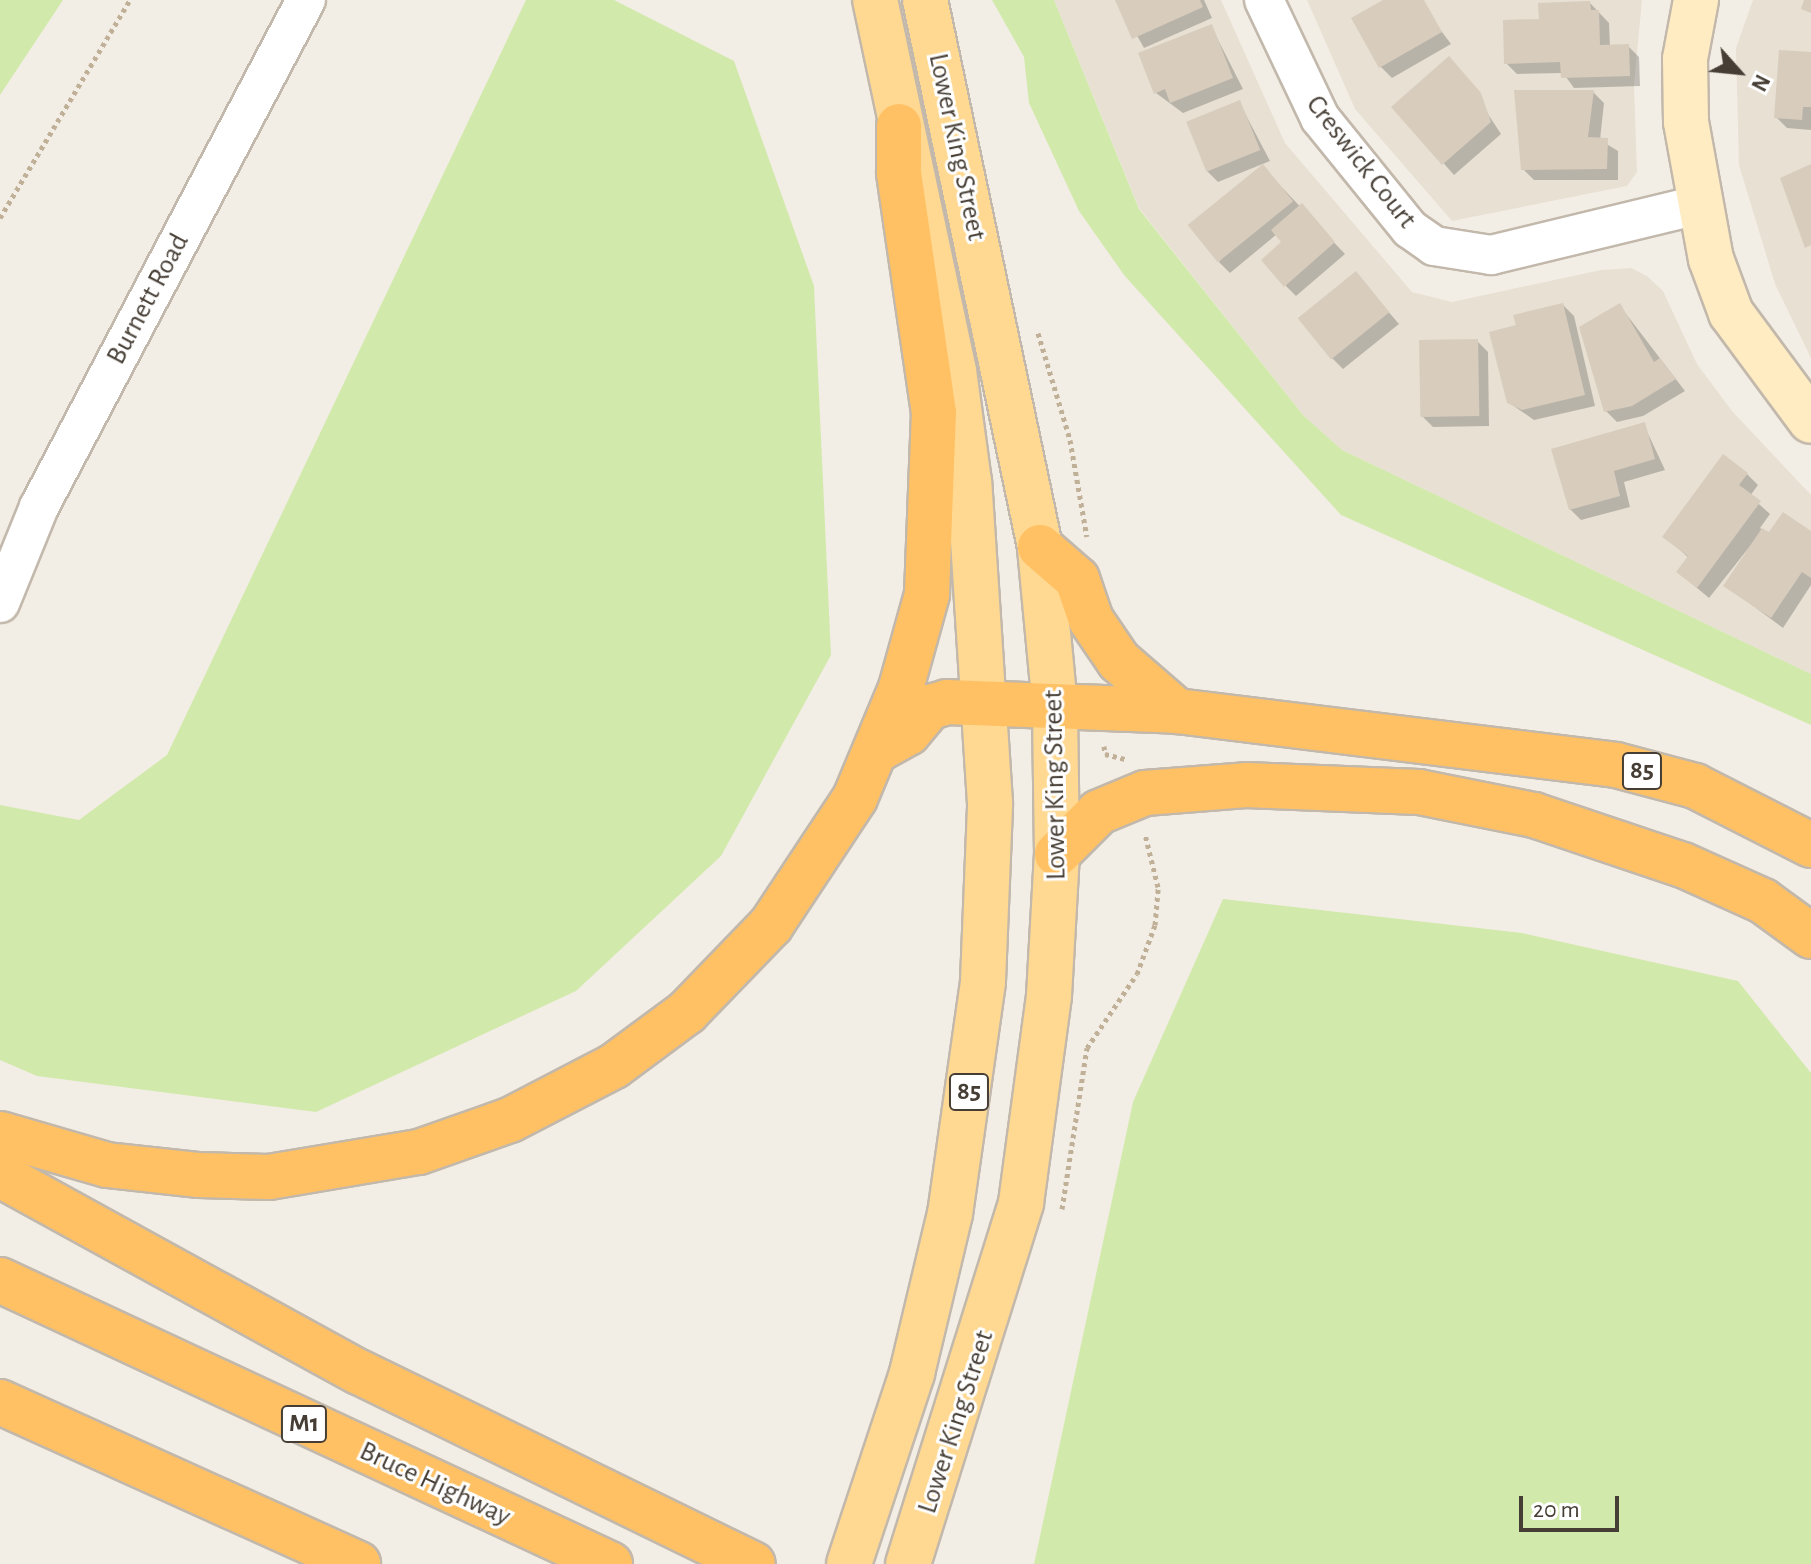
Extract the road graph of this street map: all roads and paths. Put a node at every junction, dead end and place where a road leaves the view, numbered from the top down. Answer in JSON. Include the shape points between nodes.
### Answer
{"nodes":[{"id":1,"x":130,"y":0,"type":"edge"},
{"id":2,"x":306,"y":0,"type":"edge"},
{"id":3,"x":875,"y":0,"type":"edge"},
{"id":4,"x":925,"y":0,"type":"edge"},
{"id":5,"x":1264,"y":0,"type":"edge"},
{"id":6,"x":1696,"y":0,"type":"edge"},
{"id":7,"x":899,"y":126,"type":"junction"},
{"id":8,"x":1697,"y":205,"type":"junction"},
{"id":9,"x":0,"y":218,"type":"edge"},
{"id":10,"x":1811,"y":421,"type":"edge"},
{"id":11,"x":1040,"y":547,"type":"junction"},
{"id":12,"x":0,"y":603,"type":"edge"},
{"id":13,"x":985,"y":702,"type":"junction"},
{"id":14,"x":1055,"y":707,"type":"junction"},
{"id":15,"x":1177,"y":711,"type":"junction"},
{"id":16,"x":877,"y":751,"type":"junction"},
{"id":17,"x":1811,"y":845,"type":"edge"},
{"id":18,"x":1057,"y":854,"type":"junction"},
{"id":19,"x":1811,"y":936,"type":"edge"},
{"id":20,"x":0,"y":1134,"type":"edge"},
{"id":21,"x":0,"y":1175,"type":"edge"},
{"id":22,"x":0,"y":1280,"type":"edge"},
{"id":23,"x":0,"y":1402,"type":"edge"},
{"id":24,"x":358,"y":1564,"type":"edge"},
{"id":25,"x":610,"y":1564,"type":"edge"},
{"id":26,"x":753,"y":1564,"type":"edge"},
{"id":27,"x":849,"y":1564,"type":"edge"},
{"id":28,"x":908,"y":1564,"type":"edge"}],
"edges":[{"from":1,"to":9,"type":"path"},
{"from":2,"to":12,"type":"street","name":"Burnett Road","via":[[39,507]]},
{"from":3,"to":7,"type":"main road","name":"Lower King Street"},
{"from":4,"to":11,"type":"main road","name":"Lower King Street"},
{"from":5,"to":8,"type":"street","name":"Creswick Court","via":[[1320,118],[1410,229],[1434,246],[1491,255]]},
{"from":6,"to":8,"type":"street","via":[[1685,59]]},
{"from":7,"to":13,"type":"main road","name":"Lower King Street","via":[[917,172],[954,371]]},
{"from":7,"to":16,"type":"highway","via":[[899,173],[930,360],[935,528],[916,642]]},
{"from":8,"to":10,"type":"street","via":[[1731,313]]},
{"from":11,"to":14,"type":"main road","name":"Lower King Street"},
{"from":11,"to":15,"type":"highway","via":[[1077,579],[1091,620],[1119,661]]},
{"from":13,"to":14,"type":"highway","number":"85"},
{"from":13,"to":16,"type":"highway","via":[[930,707],[908,733]]},
{"from":13,"to":27,"type":"main road","name":"Lower King Street","number":"85","via":[[985,933],[960,1152],[912,1373]]},
{"from":14,"to":15,"type":"highway","number":"85"},
{"from":14,"to":18,"type":"main road","name":"Lower King Street"},
{"from":15,"to":17,"type":"highway","number":"85","via":[[1616,765],[1695,786]]},
{"from":16,"to":20,"type":"highway","via":[[812,869],[734,966],[652,1040],[510,1120],[419,1152],[269,1177],[107,1165]]},
{"from":18,"to":19,"type":"highway","via":[[1099,812],[1145,793],[1246,785],[1419,792],[1534,815],[1683,865],[1763,901]]},
{"from":18,"to":28,"type":"main road","name":"Lower King Street","via":[[1048,1012],[1021,1203]]},
{"from":21,"to":26,"type":"highway","via":[[359,1372]]},
{"from":22,"to":25,"type":"highway","name":"Bruce Highway","number":"M1"},
{"from":23,"to":24,"type":"highway"}]}
